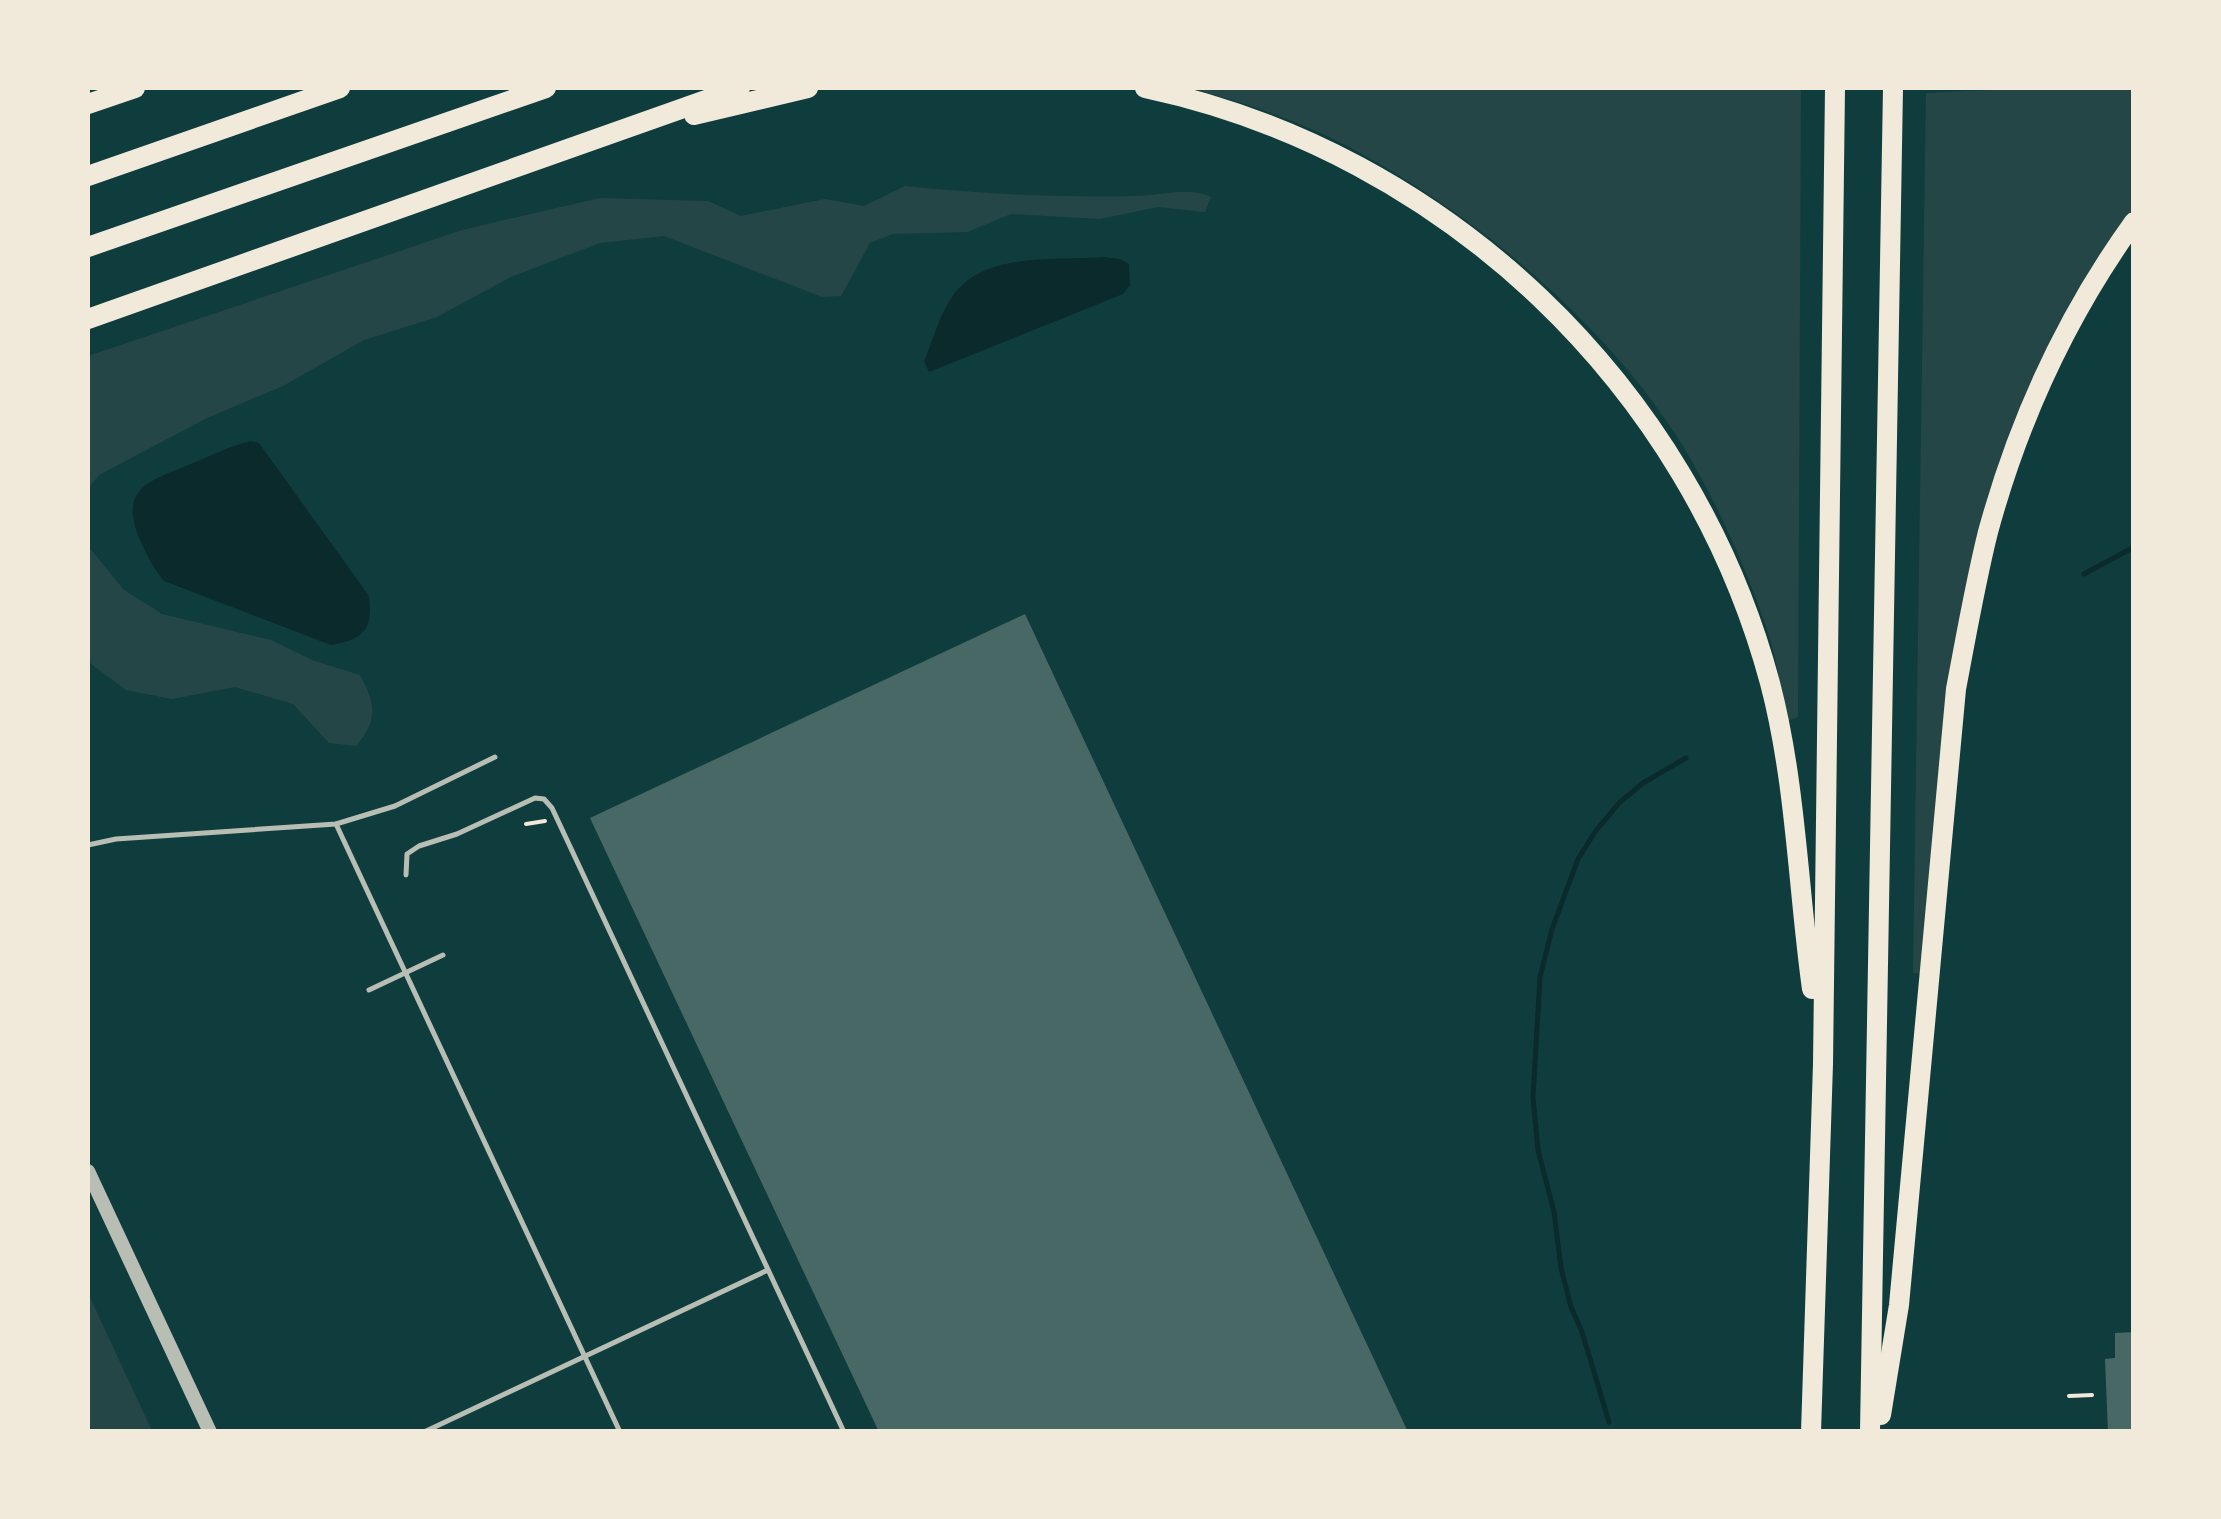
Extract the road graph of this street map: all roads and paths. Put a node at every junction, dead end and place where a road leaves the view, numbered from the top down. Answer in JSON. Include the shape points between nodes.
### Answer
{"nodes":[{"id":1,"x":134,"y":88,"type":"edge"},
{"id":2,"x":340,"y":88,"type":"edge"},
{"id":3,"x":546,"y":88,"type":"edge"},
{"id":4,"x":740,"y":88,"type":"edge"},
{"id":5,"x":808,"y":88,"type":"edge"},
{"id":6,"x":1145,"y":88,"type":"edge"},
{"id":7,"x":1834,"y":88,"type":"edge"},
{"id":8,"x":1893,"y":88,"type":"edge"},
{"id":9,"x":88,"y":104,"type":"edge"},
{"id":10,"x":663,"y":114,"type":"junction"},
{"id":11,"x":88,"y":176,"type":"edge"},
{"id":12,"x":2134,"y":222,"type":"edge"},
{"id":13,"x":88,"y":247,"type":"edge"},
{"id":14,"x":88,"y":318,"type":"edge"},
{"id":15,"x":495,"y":757,"type":"dead end"},
{"id":16,"x":336,"y":824,"type":"junction"},
{"id":17,"x":88,"y":845,"type":"edge"},
{"id":18,"x":406,"y":875,"type":"dead end"},
{"id":19,"x":443,"y":955,"type":"dead end"},
{"id":20,"x":406,"y":973,"type":"junction"},
{"id":21,"x":369,"y":990,"type":"dead end"},
{"id":22,"x":1823,"y":1064,"type":"junction"},
{"id":23,"x":88,"y":1170,"type":"edge"},
{"id":24,"x":768,"y":1270,"type":"junction"},
{"id":25,"x":585,"y":1356,"type":"junction"},
{"id":26,"x":2092,"y":1395,"type":"dead end"},
{"id":27,"x":2069,"y":1396,"type":"dead end"},
{"id":28,"x":210,"y":1432,"type":"edge"},
{"id":29,"x":424,"y":1432,"type":"edge"},
{"id":30,"x":620,"y":1432,"type":"edge"},
{"id":31,"x":844,"y":1432,"type":"edge"},
{"id":32,"x":1810,"y":1432,"type":"edge"},
{"id":33,"x":1870,"y":1432,"type":"edge"},
{"id":34,"x":1878,"y":1432,"type":"edge"}],
"edges":[{"from":1,"to":9,"type":"highway"},
{"from":2,"to":11,"type":"highway"},
{"from":3,"to":13,"type":"highway"},
{"from":4,"to":10,"type":"highway"},
{"from":5,"to":10,"type":"highway","via":[[680,118]]},
{"from":6,"to":22,"type":"highway","via":[[1295,134],[1438,212],[1565,319],[1640,409],[1702,511],[1770,683]]},
{"from":7,"to":22,"type":"highway"},
{"from":8,"to":33,"type":"highway"},
{"from":10,"to":14,"type":"highway"},
{"from":12,"to":34,"type":"highway","via":[[2051,362],[2005,475],[1975,592],[1956,689],[1900,1305]]},
{"from":15,"to":16,"type":"lane","via":[[395,806]]},
{"from":16,"to":17,"type":"lane"},
{"from":16,"to":20,"type":"lane"},
{"from":18,"to":24,"type":"lane","via":[[407,854],[419,846],[544,799]]},
{"from":19,"to":20,"type":"lane"},
{"from":20,"to":21,"type":"lane"},
{"from":20,"to":25,"type":"lane"},
{"from":22,"to":32,"type":"highway"},
{"from":23,"to":28,"type":"street"},
{"from":24,"to":25,"type":"lane"},
{"from":24,"to":31,"type":"lane"},
{"from":25,"to":29,"type":"lane"},
{"from":25,"to":30,"type":"lane"},
{"from":26,"to":27,"type":"path"}]}
